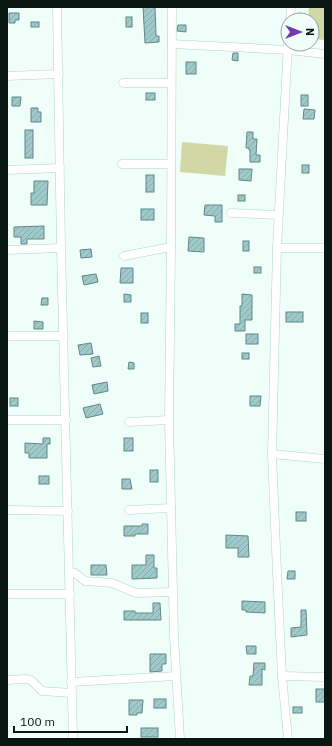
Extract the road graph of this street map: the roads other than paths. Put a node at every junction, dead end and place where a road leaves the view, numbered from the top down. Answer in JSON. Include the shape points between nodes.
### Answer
{"nodes":[{"id":1,"x":57,"y":7,"type":"edge"},
{"id":2,"x":172,"y":7,"type":"edge"},
{"id":3,"x":172,"y":44,"type":"junction"},
{"id":4,"x":280,"y":47,"type":"edge"},
{"id":5,"x":288,"y":52,"type":"edge"},
{"id":6,"x":314,"y":52,"type":"edge"},
{"id":7,"x":325,"y":54,"type":"edge"},
{"id":8,"x":59,"y":74,"type":"junction"},
{"id":9,"x":7,"y":76,"type":"edge"},
{"id":10,"x":123,"y":83,"type":"dead end"},
{"id":11,"x":171,"y":83,"type":"junction"},
{"id":12,"x":122,"y":164,"type":"dead end"},
{"id":13,"x":171,"y":164,"type":"junction"},
{"id":14,"x":60,"y":168,"type":"junction"},
{"id":15,"x":7,"y":170,"type":"edge"},
{"id":16,"x":231,"y":213,"type":"dead end"},
{"id":17,"x":278,"y":215,"type":"junction"},
{"id":18,"x":171,"y":247,"type":"junction"},
{"id":19,"x":62,"y":248,"type":"junction"},
{"id":20,"x":277,"y":248,"type":"junction"},
{"id":21,"x":325,"y":248,"type":"edge"},
{"id":22,"x":7,"y":250,"type":"edge"},
{"id":23,"x":124,"y":256,"type":"dead end"},
{"id":24,"x":7,"y":336,"type":"edge"},
{"id":25,"x":64,"y":336,"type":"junction"},
{"id":26,"x":7,"y":420,"type":"edge"},
{"id":27,"x":66,"y":420,"type":"junction"},
{"id":28,"x":169,"y":420,"type":"junction"},
{"id":29,"x":129,"y":422,"type":"dead end"},
{"id":30,"x":272,"y":454,"type":"junction"},
{"id":31,"x":325,"y":459,"type":"edge"},
{"id":32,"x":171,"y":508,"type":"junction"},
{"id":33,"x":7,"y":510,"type":"edge"},
{"id":34,"x":129,"y":510,"type":"dead end"},
{"id":35,"x":68,"y":511,"type":"junction"},
{"id":36,"x":69,"y":572,"type":"junction"},
{"id":37,"x":173,"y":592,"type":"junction"},
{"id":38,"x":7,"y":594,"type":"edge"},
{"id":39,"x":70,"y":594,"type":"junction"},
{"id":40,"x":176,"y":676,"type":"junction"},
{"id":41,"x":282,"y":676,"type":"junction"},
{"id":42,"x":325,"y":677,"type":"edge"},
{"id":43,"x":7,"y":680,"type":"edge"},
{"id":44,"x":71,"y":682,"type":"junction"},
{"id":45,"x":71,"y":693,"type":"junction"},
{"id":46,"x":73,"y":739,"type":"edge"},
{"id":47,"x":180,"y":739,"type":"edge"},
{"id":48,"x":288,"y":739,"type":"edge"}],
"edges":[{"from":1,"to":8,"type":"street"},
{"from":2,"to":3,"type":"street"},
{"from":3,"to":4,"type":"street"},
{"from":3,"to":11,"type":"street"},
{"from":5,"to":17,"type":"street"},
{"from":6,"to":7,"type":"street"},
{"from":8,"to":9,"type":"street"},
{"from":8,"to":14,"type":"street"},
{"from":10,"to":11,"type":"street"},
{"from":11,"to":13,"type":"street"},
{"from":12,"to":13,"type":"street"},
{"from":13,"to":18,"type":"street"},
{"from":14,"to":15,"type":"street"},
{"from":14,"to":19,"type":"street"},
{"from":16,"to":17,"type":"street"},
{"from":17,"to":20,"type":"street"},
{"from":18,"to":23,"type":"street"},
{"from":18,"to":28,"type":"street"},
{"from":19,"to":22,"type":"street"},
{"from":19,"to":25,"type":"street"},
{"from":20,"to":21,"type":"street"},
{"from":20,"to":30,"type":"street"},
{"from":24,"to":25,"type":"street"},
{"from":25,"to":27,"type":"street"},
{"from":26,"to":27,"type":"street"},
{"from":27,"to":35,"type":"street"},
{"from":28,"to":29,"type":"street"},
{"from":28,"to":32,"type":"street"},
{"from":30,"to":31,"type":"street"},
{"from":30,"to":41,"type":"street"},
{"from":32,"to":34,"type":"street"},
{"from":32,"to":37,"type":"street"},
{"from":33,"to":35,"type":"street"},
{"from":35,"to":36,"type":"street"},
{"from":36,"to":37,"type":"street","via":[[75,573],[85,581],[112,583],[136,593]]},
{"from":36,"to":39,"type":"street"},
{"from":37,"to":40,"type":"street"},
{"from":38,"to":39,"type":"street"},
{"from":39,"to":44,"type":"street"},
{"from":40,"to":44,"type":"street"},
{"from":40,"to":47,"type":"street"},
{"from":41,"to":42,"type":"street"},
{"from":41,"to":48,"type":"street"},
{"from":43,"to":45,"type":"street","via":[[27,679],[42,691]]},
{"from":44,"to":45,"type":"street"},
{"from":45,"to":46,"type":"street"}]}
